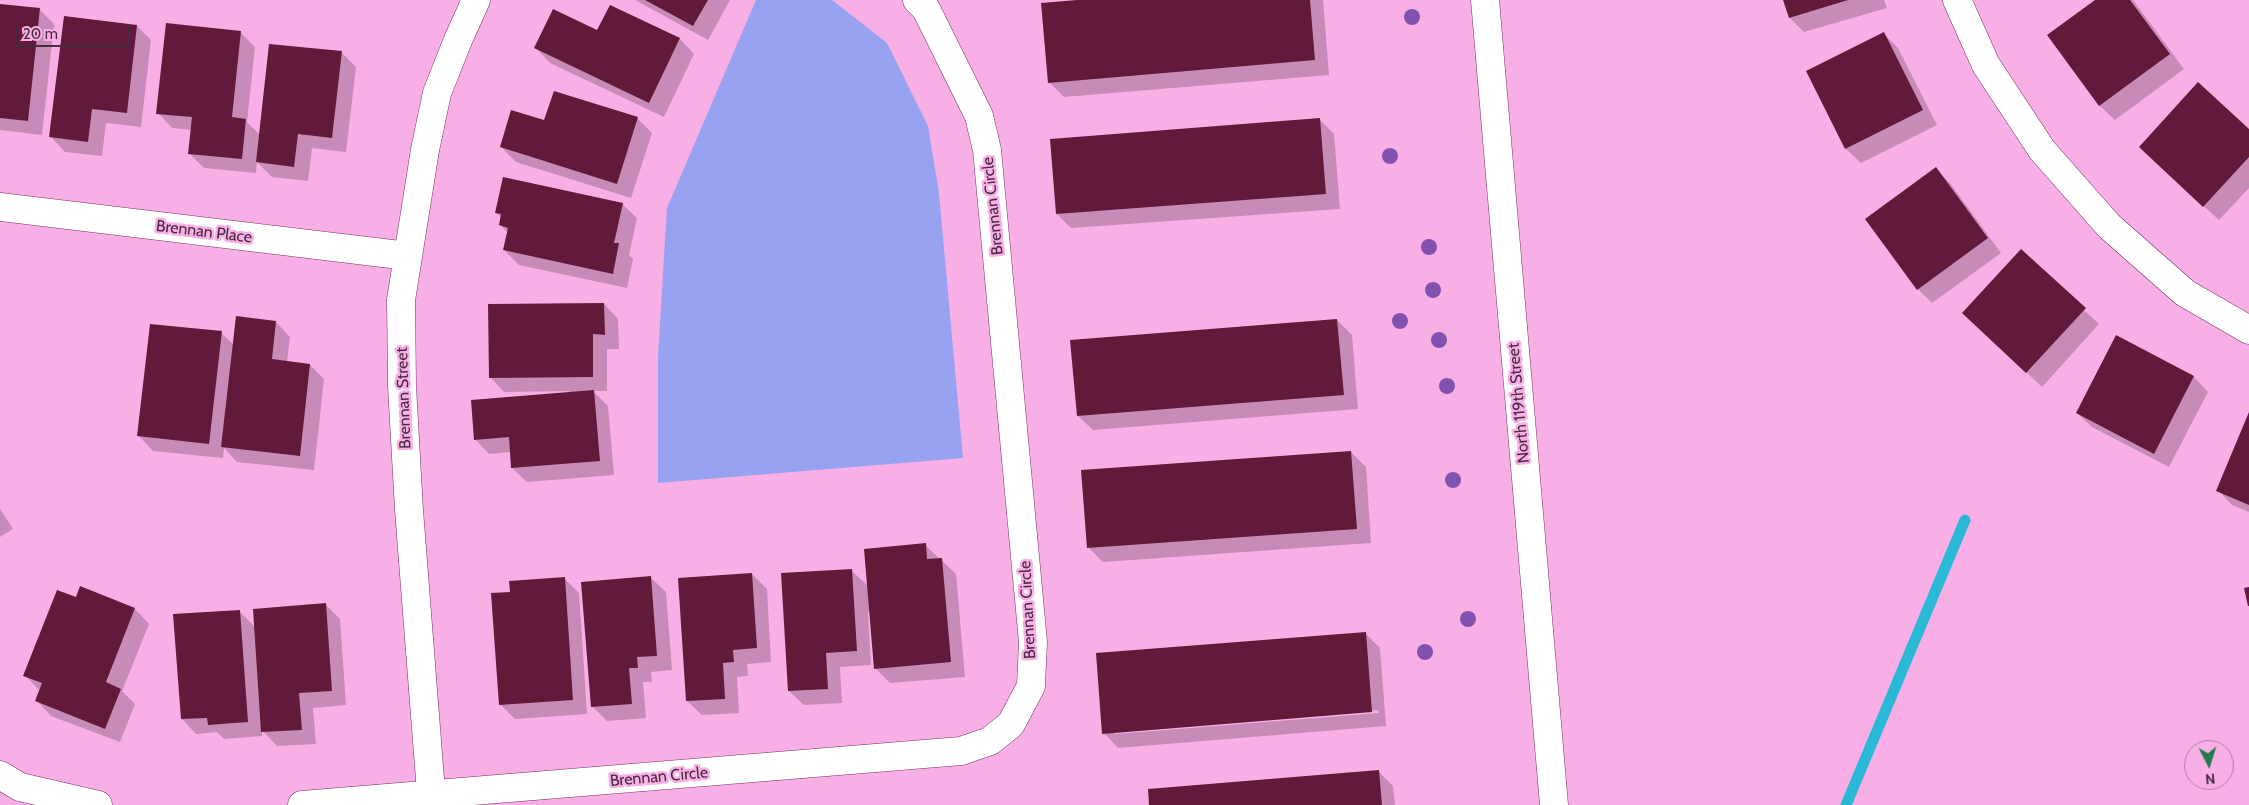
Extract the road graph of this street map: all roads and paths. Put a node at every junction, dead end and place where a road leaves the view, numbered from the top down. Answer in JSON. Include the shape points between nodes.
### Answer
{"nodes":[{"id":1,"x":476,"y":0,"type":"edge"},
{"id":2,"x":918,"y":0,"type":"edge"},
{"id":3,"x":1485,"y":0,"type":"edge"},
{"id":4,"x":1957,"y":0,"type":"edge"},
{"id":5,"x":0,"y":207,"type":"edge"},
{"id":6,"x":408,"y":256,"type":"junction"},
{"id":7,"x":2249,"y":330,"type":"edge"},
{"id":8,"x":0,"y":775,"type":"edge"},
{"id":9,"x":432,"y":800,"type":"edge"},
{"id":10,"x":98,"y":805,"type":"edge"},
{"id":11,"x":302,"y":805,"type":"edge"},
{"id":12,"x":1554,"y":805,"type":"edge"}],
"edges":[{"from":1,"to":6,"type":"street","name":"Brennan Street","via":[[437,93]]},
{"from":2,"to":9,"type":"street","name":"Brennan Circle","via":[[926,9],[979,116],[987,150],[1033,642],[1031,686],[1011,724],[990,741],[961,751]]},
{"from":3,"to":12,"type":"street","name":"North 119th Street"},
{"from":4,"to":7,"type":"street","via":[[1986,65],[2042,150],[2103,219],[2185,293]]},
{"from":5,"to":6,"type":"street","name":"Brennan Place"},
{"from":6,"to":9,"type":"street","name":"Brennan Street","via":[[402,300],[402,386]]},
{"from":8,"to":10,"type":"street","via":[[20,787]]},
{"from":9,"to":11,"type":"street","name":"Brennan Circle"}]}
